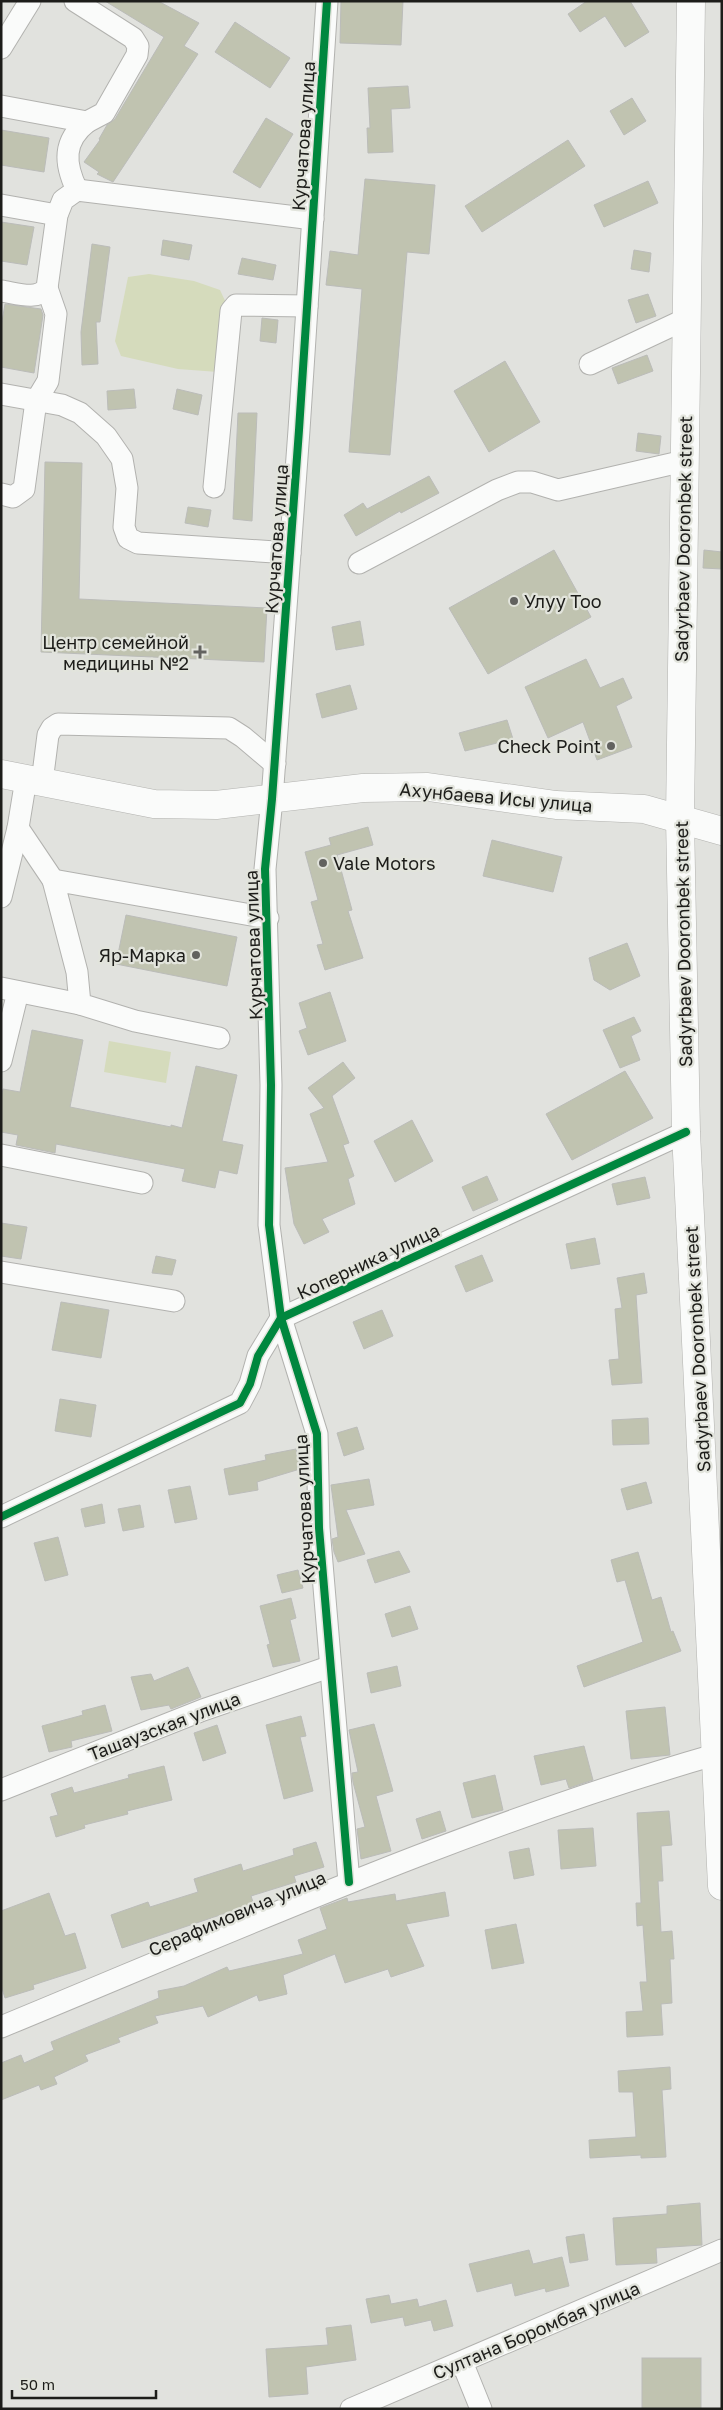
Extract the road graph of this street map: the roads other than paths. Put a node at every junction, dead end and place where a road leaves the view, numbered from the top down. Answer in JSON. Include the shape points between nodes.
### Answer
{"nodes":[{"id":1,"x":30,"y":1,"type":"edge"},
{"id":2,"x":75,"y":1,"type":"edge"},
{"id":3,"x":327,"y":1,"type":"edge"},
{"id":4,"x":692,"y":1,"type":"edge"},
{"id":5,"x":1,"y":48,"type":"edge"},
{"id":6,"x":1,"y":106,"type":"edge"},
{"id":7,"x":87,"y":122,"type":"junction"},
{"id":8,"x":77,"y":190,"type":"junction"},
{"id":9,"x":1,"y":205,"type":"edge"},
{"id":10,"x":57,"y":215,"type":"junction"},
{"id":11,"x":313,"y":219,"type":"junction"},
{"id":12,"x":47,"y":288,"type":"junction"},
{"id":13,"x":1,"y":291,"type":"edge"},
{"id":14,"x":307,"y":306,"type":"junction"},
{"id":15,"x":686,"y":319,"type":"junction"},
{"id":16,"x":590,"y":364,"type":"dead end"},
{"id":17,"x":1,"y":394,"type":"edge"},
{"id":18,"x":36,"y":401,"type":"junction"},
{"id":19,"x":684,"y":461,"type":"junction"},
{"id":20,"x":214,"y":487,"type":"dead end"},
{"id":21,"x":1,"y":494,"type":"edge"},
{"id":22,"x":290,"y":553,"type":"junction"},
{"id":23,"x":359,"y":563,"type":"dead end"},
{"id":24,"x":274,"y":764,"type":"junction"},
{"id":25,"x":23,"y":778,"type":"edge"},
{"id":26,"x":272,"y":799,"type":"junction"},
{"id":27,"x":680,"y":818,"type":"junction"},
{"id":28,"x":18,"y":828,"type":"junction"},
{"id":29,"x":722,"y":832,"type":"edge"},
{"id":30,"x":53,"y":880,"type":"junction"},
{"id":31,"x":1,"y":897,"type":"edge"},
{"id":32,"x":268,"y":918,"type":"junction"},
{"id":33,"x":10,"y":990,"type":"edge"},
{"id":34,"x":80,"y":1004,"type":"junction"},
{"id":35,"x":219,"y":1038,"type":"dead end"},
{"id":36,"x":1,"y":1061,"type":"edge"},
{"id":37,"x":686,"y":1132,"type":"junction"},
{"id":38,"x":1,"y":1155,"type":"edge"},
{"id":39,"x":142,"y":1183,"type":"dead end"},
{"id":40,"x":1,"y":1272,"type":"edge"},
{"id":41,"x":174,"y":1301,"type":"dead end"},
{"id":42,"x":281,"y":1318,"type":"junction"},
{"id":43,"x":1,"y":1517,"type":"edge"},
{"id":44,"x":329,"y":1667,"type":"junction"},
{"id":45,"x":714,"y":1755,"type":"junction"},
{"id":46,"x":1,"y":1790,"type":"edge"},
{"id":47,"x":349,"y":1882,"type":"junction"},
{"id":48,"x":722,"y":1886,"type":"edge"},
{"id":49,"x":1,"y":2027,"type":"edge"},
{"id":50,"x":722,"y":2250,"type":"edge"},
{"id":51,"x":462,"y":2362,"type":"junction"},
{"id":52,"x":351,"y":2409,"type":"edge"},
{"id":53,"x":481,"y":2409,"type":"edge"}],
"edges":[{"from":1,"to":5,"type":"street"},
{"from":2,"to":7,"type":"street","via":[[133,38],[138,46],[137,54],[104,113]]},
{"from":3,"to":11,"type":"street","name":"Курчатова улица"},
{"from":4,"to":15,"type":"main road","name":"Sadyrbaev Dooronbek street"},
{"from":6,"to":7,"type":"street"},
{"from":7,"to":8,"type":"street","via":[[72,137],[69,146],[68,158]]},
{"from":8,"to":10,"type":"street","via":[[63,200]]},
{"from":8,"to":11,"type":"street"},
{"from":9,"to":10,"type":"street"},
{"from":10,"to":12,"type":"street"},
{"from":11,"to":14,"type":"street","name":"Курчатова улица"},
{"from":12,"to":13,"type":"street","via":[[43,294],[34,296]]},
{"from":12,"to":18,"type":"street","via":[[56,314],[48,381]]},
{"from":14,"to":20,"type":"street","via":[[236,305],[231,312]]},
{"from":14,"to":22,"type":"street","name":"Курчатова улица"},
{"from":15,"to":16,"type":"street"},
{"from":15,"to":19,"type":"main road","name":"Sadyrbaev Dooronbek street"},
{"from":17,"to":18,"type":"street"},
{"from":18,"to":21,"type":"street","via":[[24,489],[12,497]]},
{"from":18,"to":22,"type":"street","via":[[62,405],[80,413],[106,436],[122,459],[127,488],[124,527],[128,538],[138,543]]},
{"from":19,"to":23,"type":"street","via":[[558,490],[532,482],[518,482]]},
{"from":19,"to":27,"type":"main road","name":"Sadyrbaev Dooronbek street"},
{"from":22,"to":24,"type":"street","name":"Курчатова улица"},
{"from":24,"to":25,"type":"street","via":[[229,728],[58,724]]},
{"from":24,"to":26,"type":"street","name":"Курчатова улица"},
{"from":25,"to":26,"type":"main road","name":"Ахунбаева Исы улица","via":[[154,804],[216,805]]},
{"from":25,"to":28,"type":"street"},
{"from":26,"to":27,"type":"main road","name":"Ахунбаева Исы улица","via":[[363,788],[428,787],[556,805],[644,809]]},
{"from":26,"to":32,"type":"street","name":"Курчатова улица","via":[[265,868]]},
{"from":27,"to":29,"type":"main road","name":"Ахунбаева Исы улица"},
{"from":27,"to":37,"type":"main road","name":"Sadyrbaev Dooronbek street"},
{"from":28,"to":30,"type":"street"},
{"from":28,"to":31,"type":"street"},
{"from":30,"to":32,"type":"street"},
{"from":30,"to":34,"type":"street","via":[[77,972]]},
{"from":32,"to":42,"type":"street","name":"Курчатова улица","via":[[269,1225]]},
{"from":33,"to":34,"type":"street"},
{"from":33,"to":36,"type":"street"},
{"from":34,"to":35,"type":"street","via":[[135,1021]]},
{"from":37,"to":42,"type":"street","name":"Коперника улица"},
{"from":37,"to":45,"type":"main road","name":"Sadyrbaev Dooronbek street"},
{"from":38,"to":39,"type":"street"},
{"from":40,"to":41,"type":"street"},
{"from":42,"to":43,"type":"street","name":"Коперника улица","via":[[258,1356],[250,1384],[240,1402]]},
{"from":42,"to":44,"type":"street","name":"Курчатова улица","via":[[317,1434],[318,1528]]},
{"from":44,"to":46,"type":"street","name":"Ташаузская улица","via":[[203,1710]]},
{"from":44,"to":47,"type":"street","name":"Курчатова улица"},
{"from":45,"to":47,"type":"street","name":"Серафимовича улица","via":[[626,1780]]},
{"from":45,"to":48,"type":"main road","name":"Sadyrbaev Dooronbek street"},
{"from":47,"to":49,"type":"street","name":"Серафимовича улица"},
{"from":50,"to":51,"type":"street","name":"Султана Боромбая улица"},
{"from":51,"to":52,"type":"street","name":"Султана Боромбая улица"},
{"from":51,"to":53,"type":"street"}]}
